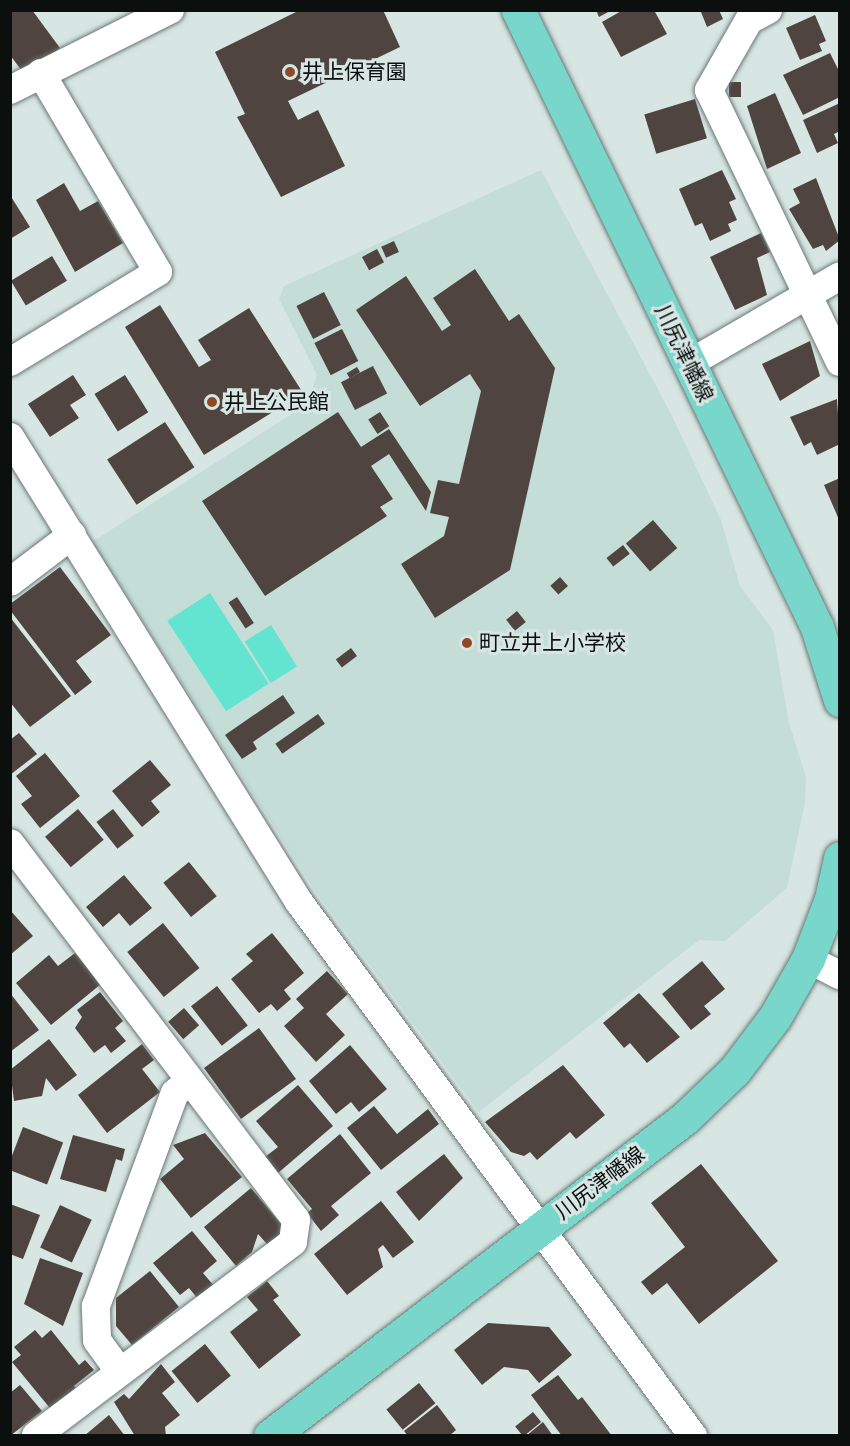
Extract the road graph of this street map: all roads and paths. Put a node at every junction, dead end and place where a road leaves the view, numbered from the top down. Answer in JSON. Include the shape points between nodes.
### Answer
{"nodes":[{"id":1,"x":170,"y":10,"type":"edge"},
{"id":2,"x":518,"y":10,"type":"edge"},
{"id":3,"x":768,"y":10,"type":"edge"},
{"id":4,"x":41,"y":73,"type":"junction"},
{"id":5,"x":10,"y":90,"type":"edge"},
{"id":6,"x":840,"y":276,"type":"edge"},
{"id":7,"x":806,"y":296,"type":"junction"},
{"id":8,"x":10,"y":362,"type":"edge"},
{"id":9,"x":840,"y":362,"type":"edge"},
{"id":10,"x":690,"y":363,"type":"junction"},
{"id":11,"x":10,"y":437,"type":"edge"},
{"id":12,"x":72,"y":536,"type":"junction"},
{"id":13,"x":10,"y":582,"type":"edge"},
{"id":14,"x":840,"y":700,"type":"edge"},
{"id":15,"x":10,"y":843,"type":"edge"},
{"id":16,"x":840,"y":858,"type":"edge"},
{"id":17,"x":808,"y":959,"type":"junction"},
{"id":18,"x":840,"y":975,"type":"edge"},
{"id":19,"x":188,"y":1082,"type":"junction"},
{"id":20,"x":540,"y":1229,"type":"junction"},
{"id":21,"x":120,"y":1372,"type":"junction"},
{"id":22,"x":36,"y":1436,"type":"edge"},
{"id":23,"x":270,"y":1436,"type":"edge"},
{"id":24,"x":693,"y":1436,"type":"edge"}],
"edges":[{"from":1,"to":4,"type":"street"},
{"from":2,"to":10,"type":"main road","name":"川尻津幡線"},
{"from":3,"to":7,"type":"street","via":[[749,20],[709,90]]},
{"from":4,"to":5,"type":"street"},
{"from":4,"to":8,"type":"street","via":[[158,272]]},
{"from":6,"to":7,"type":"street"},
{"from":7,"to":9,"type":"street"},
{"from":7,"to":10,"type":"street"},
{"from":10,"to":14,"type":"main road","name":"川尻津幡線","via":[[817,627]]},
{"from":11,"to":12,"type":"street"},
{"from":12,"to":13,"type":"street"},
{"from":12,"to":20,"type":"street","via":[[299,902]]},
{"from":15,"to":19,"type":"street"},
{"from":16,"to":17,"type":"main road","name":"川尻津幡線","via":[[831,899]]},
{"from":17,"to":18,"type":"street"},
{"from":17,"to":20,"type":"main road","name":"川尻津幡線","via":[[775,1017],[735,1070],[685,1118]]},
{"from":19,"to":21,"type":"street","via":[[175,1092],[96,1306],[97,1340]]},
{"from":19,"to":21,"type":"street","via":[[296,1220],[293,1242]]},
{"from":20,"to":23,"type":"main road","name":"川尻津幡線"},
{"from":20,"to":24,"type":"street"},
{"from":21,"to":22,"type":"street"}]}
